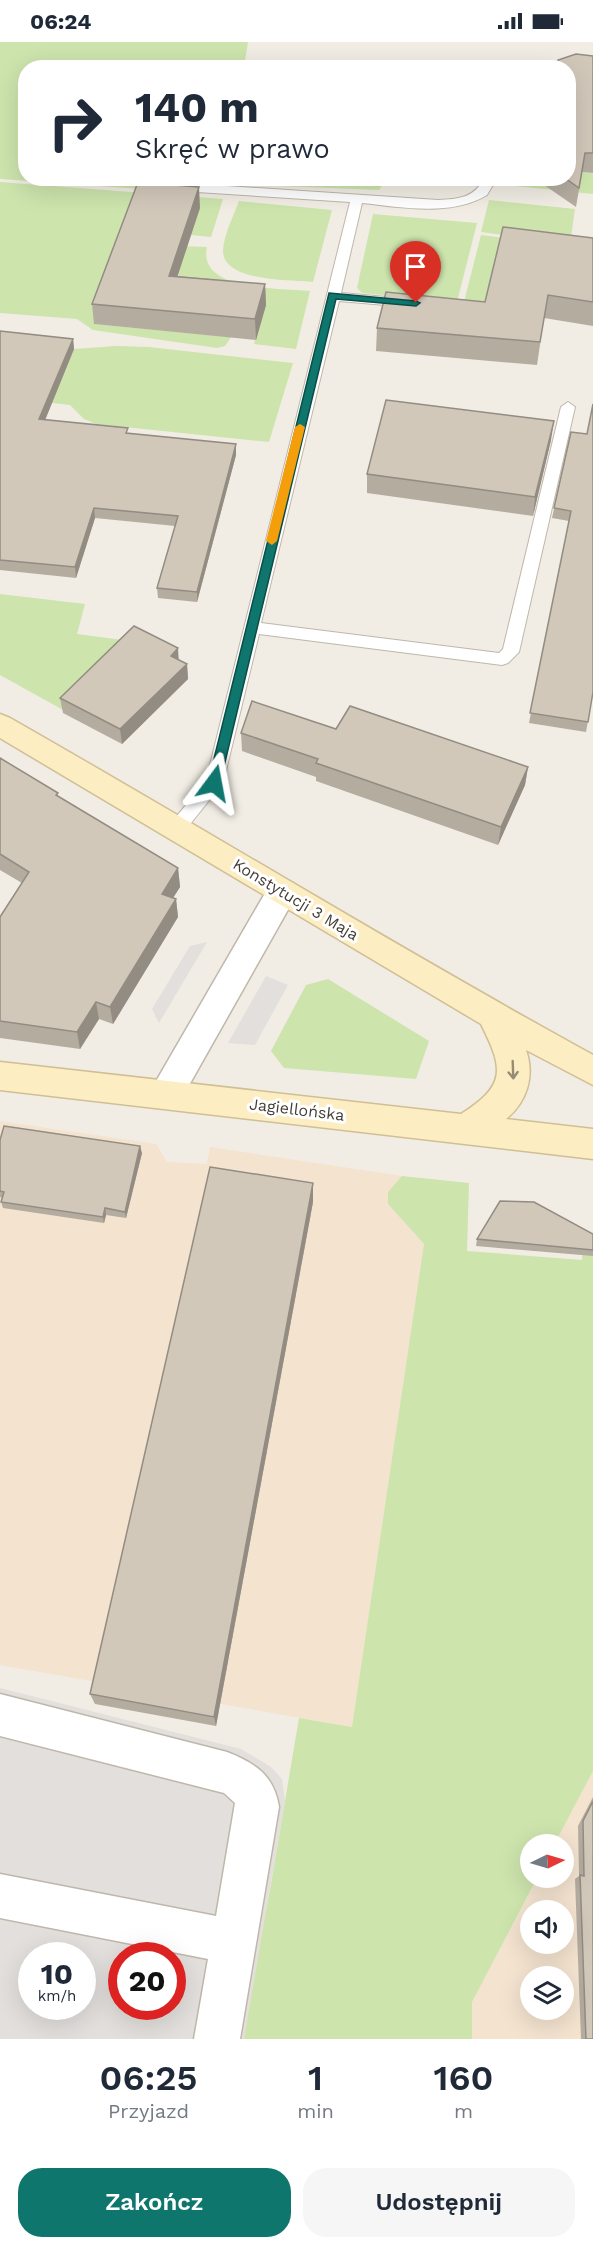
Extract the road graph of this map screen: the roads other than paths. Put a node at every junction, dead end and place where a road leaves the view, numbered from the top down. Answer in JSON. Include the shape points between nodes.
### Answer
{"nodes":[{"id":1,"x":486,"y":186,"type":"edge"},
{"id":2,"x":197,"y":188,"type":"edge"},
{"id":3,"x":357,"y":199,"type":"junction"},
{"id":4,"x":332,"y":296,"type":"junction"},
{"id":5,"x":427,"y":304,"type":"edge"},
{"id":6,"x":568,"y":407,"type":"dead end"},
{"id":7,"x":251,"y":627,"type":"junction"},
{"id":8,"x":0,"y":725,"type":"edge"},
{"id":9,"x":177,"y":828,"type":"junction"},
{"id":10,"x":282,"y":892,"type":"junction"},
{"id":11,"x":493,"y":1016,"type":"junction"},
{"id":12,"x":593,"y":1071,"type":"edge"},
{"id":13,"x":0,"y":1076,"type":"edge"},
{"id":14,"x":167,"y":1093,"type":"junction"},
{"id":15,"x":466,"y":1129,"type":"junction"},
{"id":16,"x":593,"y":1144,"type":"edge"},
{"id":17,"x":0,"y":1715,"type":"edge"},
{"id":18,"x":0,"y":1896,"type":"edge"},
{"id":19,"x":234,"y":1942,"type":"junction"},
{"id":20,"x":217,"y":2039,"type":"edge"}],
"edges":[{"from":1,"to":3,"type":"lane","via":[[481,194],[463,202]]},
{"from":2,"to":3,"type":"lane"},
{"from":3,"to":4,"type":"lane"},
{"from":4,"to":5,"type":"lane"},
{"from":4,"to":7,"type":"lane"},
{"from":6,"to":7,"type":"lane","via":[[511,652],[502,659]]},
{"from":7,"to":9,"type":"lane","via":[[214,783]]},
{"from":8,"to":9,"type":"street","name":"Konstytucji 3 Maja"},
{"from":9,"to":10,"type":"street","name":"Konstytucji 3 Maja"},
{"from":10,"to":11,"type":"street","name":"Konstytucji 3 Maja"},
{"from":10,"to":14,"type":"street"},
{"from":11,"to":12,"type":"street","name":"Konstytucji 3 Maja"},
{"from":11,"to":15,"type":"street","one_way":true,"via":[[515,1067],[513,1088],[503,1103]]},
{"from":13,"to":14,"type":"street","name":"Jagiellońska"},
{"from":14,"to":15,"type":"street","name":"Jagiellońska"},
{"from":15,"to":16,"type":"street","name":"Jagiellońska"},
{"from":17,"to":19,"type":"street","via":[[227,1773],[248,1785],[256,1797],[257,1808]]},
{"from":18,"to":19,"type":"street"},
{"from":19,"to":20,"type":"street"}]}
